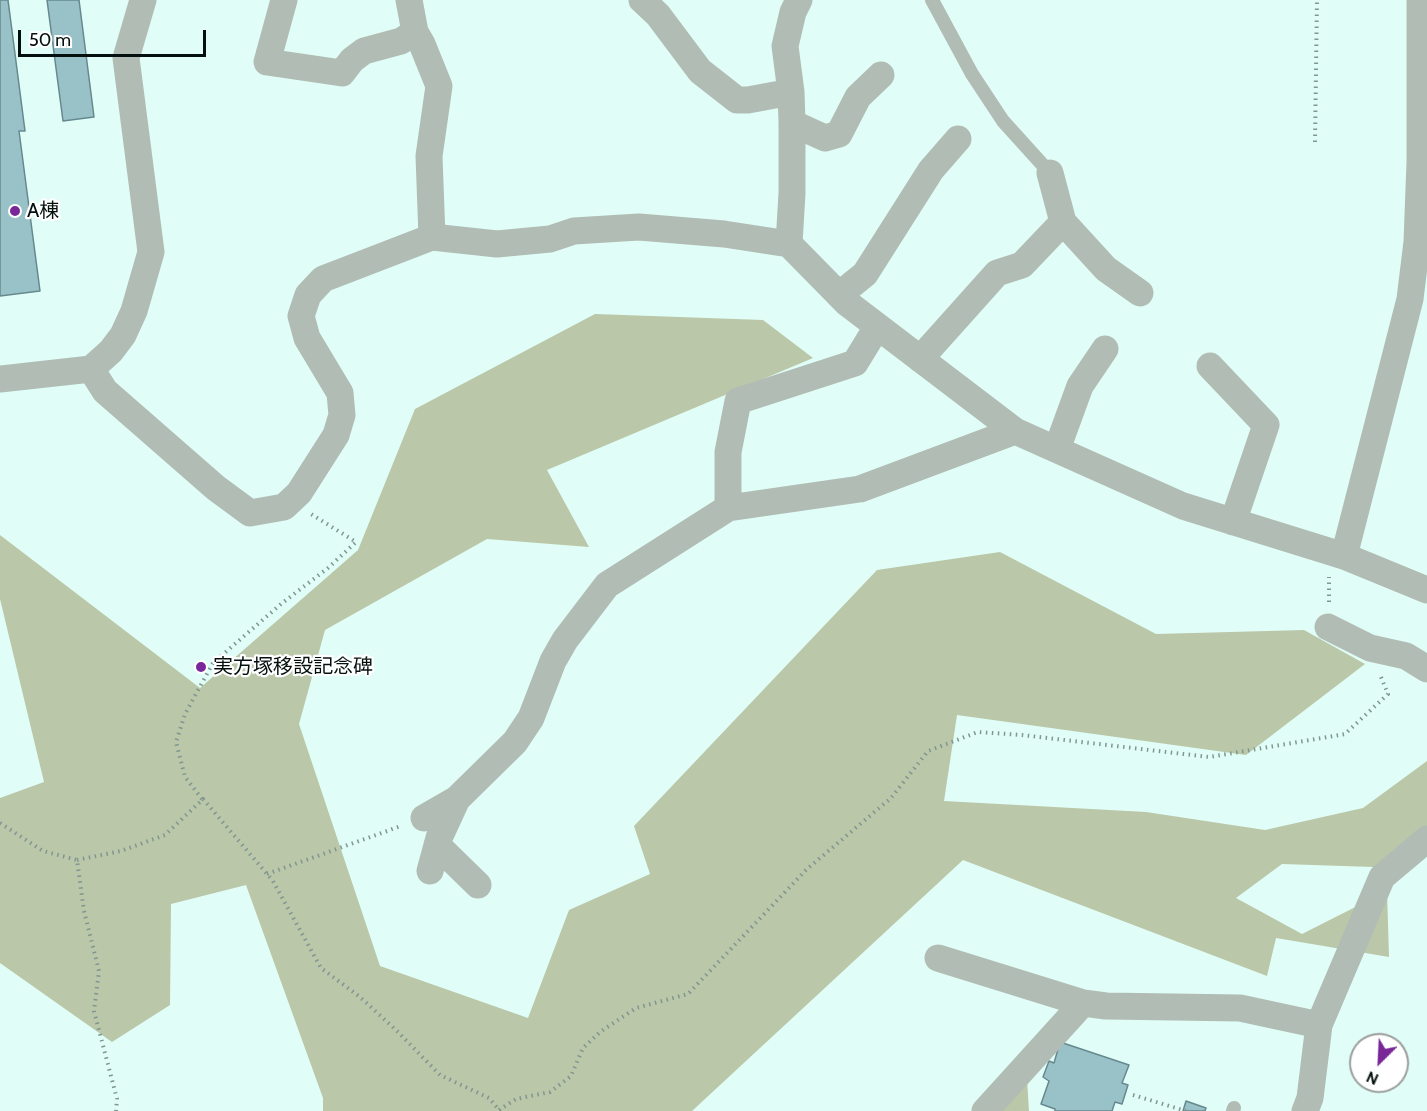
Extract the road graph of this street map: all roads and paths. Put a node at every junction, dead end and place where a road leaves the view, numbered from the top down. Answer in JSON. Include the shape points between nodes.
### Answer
{"nodes":[{"id":1,"x":142,"y":0,"type":"edge"},
{"id":2,"x":284,"y":0,"type":"edge"},
{"id":3,"x":409,"y":0,"type":"edge"},
{"id":4,"x":642,"y":0,"type":"edge"},
{"id":5,"x":932,"y":0,"type":"edge"},
{"id":6,"x":1317,"y":0,"type":"edge"},
{"id":7,"x":1420,"y":0,"type":"edge"},
{"id":8,"x":791,"y":4,"type":"edge"},
{"id":9,"x":415,"y":32,"type":"junction"},
{"id":10,"x":881,"y":75,"type":"dead end"},
{"id":11,"x":791,"y":92,"type":"junction"},
{"id":12,"x":792,"y":123,"type":"junction"},
{"id":13,"x":958,"y":139,"type":"dead end"},
{"id":14,"x":1315,"y":142,"type":"dead end"},
{"id":15,"x":1050,"y":173,"type":"joint"},
{"id":16,"x":1063,"y":222,"type":"junction"},
{"id":17,"x":432,"y":237,"type":"junction"},
{"id":18,"x":789,"y":244,"type":"junction"},
{"id":19,"x":1140,"y":293,"type":"dead end"},
{"id":20,"x":839,"y":295,"type":"junction"},
{"id":21,"x":876,"y":327,"type":"junction"},
{"id":22,"x":1105,"y":349,"type":"dead end"},
{"id":23,"x":920,"y":359,"type":"junction"},
{"id":24,"x":1210,"y":366,"type":"dead end"},
{"id":25,"x":91,"y":369,"type":"junction"},
{"id":26,"x":0,"y":379,"type":"edge"},
{"id":27,"x":1015,"y":431,"type":"junction"},
{"id":28,"x":1057,"y":449,"type":"junction"},
{"id":29,"x":291,"y":501,"type":"junction"},
{"id":30,"x":728,"y":508,"type":"junction"},
{"id":31,"x":1233,"y":522,"type":"junction"},
{"id":32,"x":1336,"y":554,"type":"junction"},
{"id":33,"x":1427,"y":590,"type":"edge"},
{"id":34,"x":1328,"y":627,"type":"joint"},
{"id":35,"x":1370,"y":648,"type":"junction"},
{"id":36,"x":1427,"y":669,"type":"edge"},
{"id":37,"x":202,"y":799,"type":"junction"},
{"id":38,"x":458,"y":800,"type":"junction"},
{"id":39,"x":424,"y":818,"type":"joint"},
{"id":40,"x":0,"y":824,"type":"edge"},
{"id":41,"x":1427,"y":839,"type":"edge"},
{"id":42,"x":437,"y":844,"type":"junction"},
{"id":43,"x":77,"y":860,"type":"junction"},
{"id":44,"x":429,"y":871,"type":"dead end"},
{"id":45,"x":267,"y":874,"type":"junction"},
{"id":46,"x":478,"y":885,"type":"dead end"},
{"id":47,"x":938,"y":958,"type":"dead end"},
{"id":48,"x":1083,"y":1003,"type":"junction"},
{"id":49,"x":1319,"y":1025,"type":"junction"},
{"id":50,"x":1133,"y":1095,"type":"dead end"},
{"id":51,"x":499,"y":1110,"type":"edge"},
{"id":52,"x":116,"y":1111,"type":"edge"},
{"id":53,"x":985,"y":1111,"type":"edge"},
{"id":54,"x":1186,"y":1111,"type":"edge"},
{"id":55,"x":1305,"y":1111,"type":"edge"}],
"edges":[{"from":1,"to":25,"type":"street","via":[[126,58],[151,252],[123,335]]},
{"from":2,"to":9,"type":"street","via":[[267,62],[342,74],[364,51],[401,41]]},
{"from":3,"to":9,"type":"street"},
{"from":4,"to":11,"type":"street","via":[[700,71],[737,100]]},
{"from":5,"to":15,"type":"lane","via":[[1003,121]]},
{"from":6,"to":14,"type":"path"},
{"from":7,"to":32,"type":"street","via":[[1420,162],[1410,299]]},
{"from":8,"to":11,"type":"street","via":[[785,46]]},
{"from":9,"to":17,"type":"street","via":[[439,86],[429,156]]},
{"from":10,"to":12,"type":"street","via":[[858,97],[839,134],[825,138]]},
{"from":11,"to":12,"type":"street"},
{"from":12,"to":18,"type":"street"},
{"from":13,"to":20,"type":"street","via":[[931,170],[865,274]]},
{"from":15,"to":16,"type":"street"},
{"from":16,"to":19,"type":"street","via":[[1106,269]]},
{"from":16,"to":23,"type":"street","via":[[1022,264],[998,273]]},
{"from":17,"to":18,"type":"street","via":[[497,244],[550,239],[574,231],[639,226]]},
{"from":17,"to":29,"type":"street","via":[[323,279],[308,295],[301,316],[307,338],[340,393],[342,415],[336,435]]},
{"from":18,"to":20,"type":"street"},
{"from":20,"to":21,"type":"street"},
{"from":21,"to":23,"type":"street"},
{"from":21,"to":30,"type":"street","via":[[855,363],[738,402],[728,452]]},
{"from":22,"to":28,"type":"street","via":[[1080,386]]},
{"from":23,"to":27,"type":"street"},
{"from":24,"to":31,"type":"street","via":[[1266,425]]},
{"from":25,"to":26,"type":"street"},
{"from":25,"to":29,"type":"street","via":[[105,391],[250,513],[284,507]]},
{"from":27,"to":28,"type":"street"},
{"from":27,"to":30,"type":"street","via":[[860,489]]},
{"from":28,"to":31,"type":"street","via":[[1183,506]]},
{"from":29,"to":37,"type":"path","via":[[356,542],[213,663],[176,742],[184,777]]},
{"from":30,"to":38,"type":"street","via":[[607,585],[565,640],[531,718],[515,742]]},
{"from":31,"to":32,"type":"street"},
{"from":32,"to":33,"type":"street"},
{"from":32,"to":34,"type":"path"},
{"from":34,"to":35,"type":"street"},
{"from":35,"to":36,"type":"street","via":[[1406,656]]},
{"from":35,"to":51,"type":"path","via":[[1388,694],[1345,734],[1209,757],[978,732],[928,751],[891,798],[806,870],[688,994],[636,1008],[583,1048],[571,1076],[550,1092],[516,1099]]},
{"from":37,"to":43,"type":"path","via":[[165,835],[120,851]]},
{"from":37,"to":45,"type":"path"},
{"from":38,"to":39,"type":"street"},
{"from":38,"to":42,"type":"street"},
{"from":39,"to":45,"type":"path"},
{"from":40,"to":43,"type":"path","via":[[43,851]]},
{"from":41,"to":49,"type":"street","via":[[1382,877]]},
{"from":42,"to":44,"type":"street"},
{"from":42,"to":46,"type":"street"},
{"from":43,"to":52,"type":"path","via":[[84,911],[99,971],[94,1011],[117,1099]]},
{"from":45,"to":51,"type":"path","via":[[321,968],[360,997],[440,1075],[489,1098]]},
{"from":47,"to":48,"type":"street"},
{"from":48,"to":49,"type":"street","via":[[1240,1008]]},
{"from":48,"to":53,"type":"street"},
{"from":49,"to":55,"type":"street"},
{"from":50,"to":54,"type":"path"}]}
